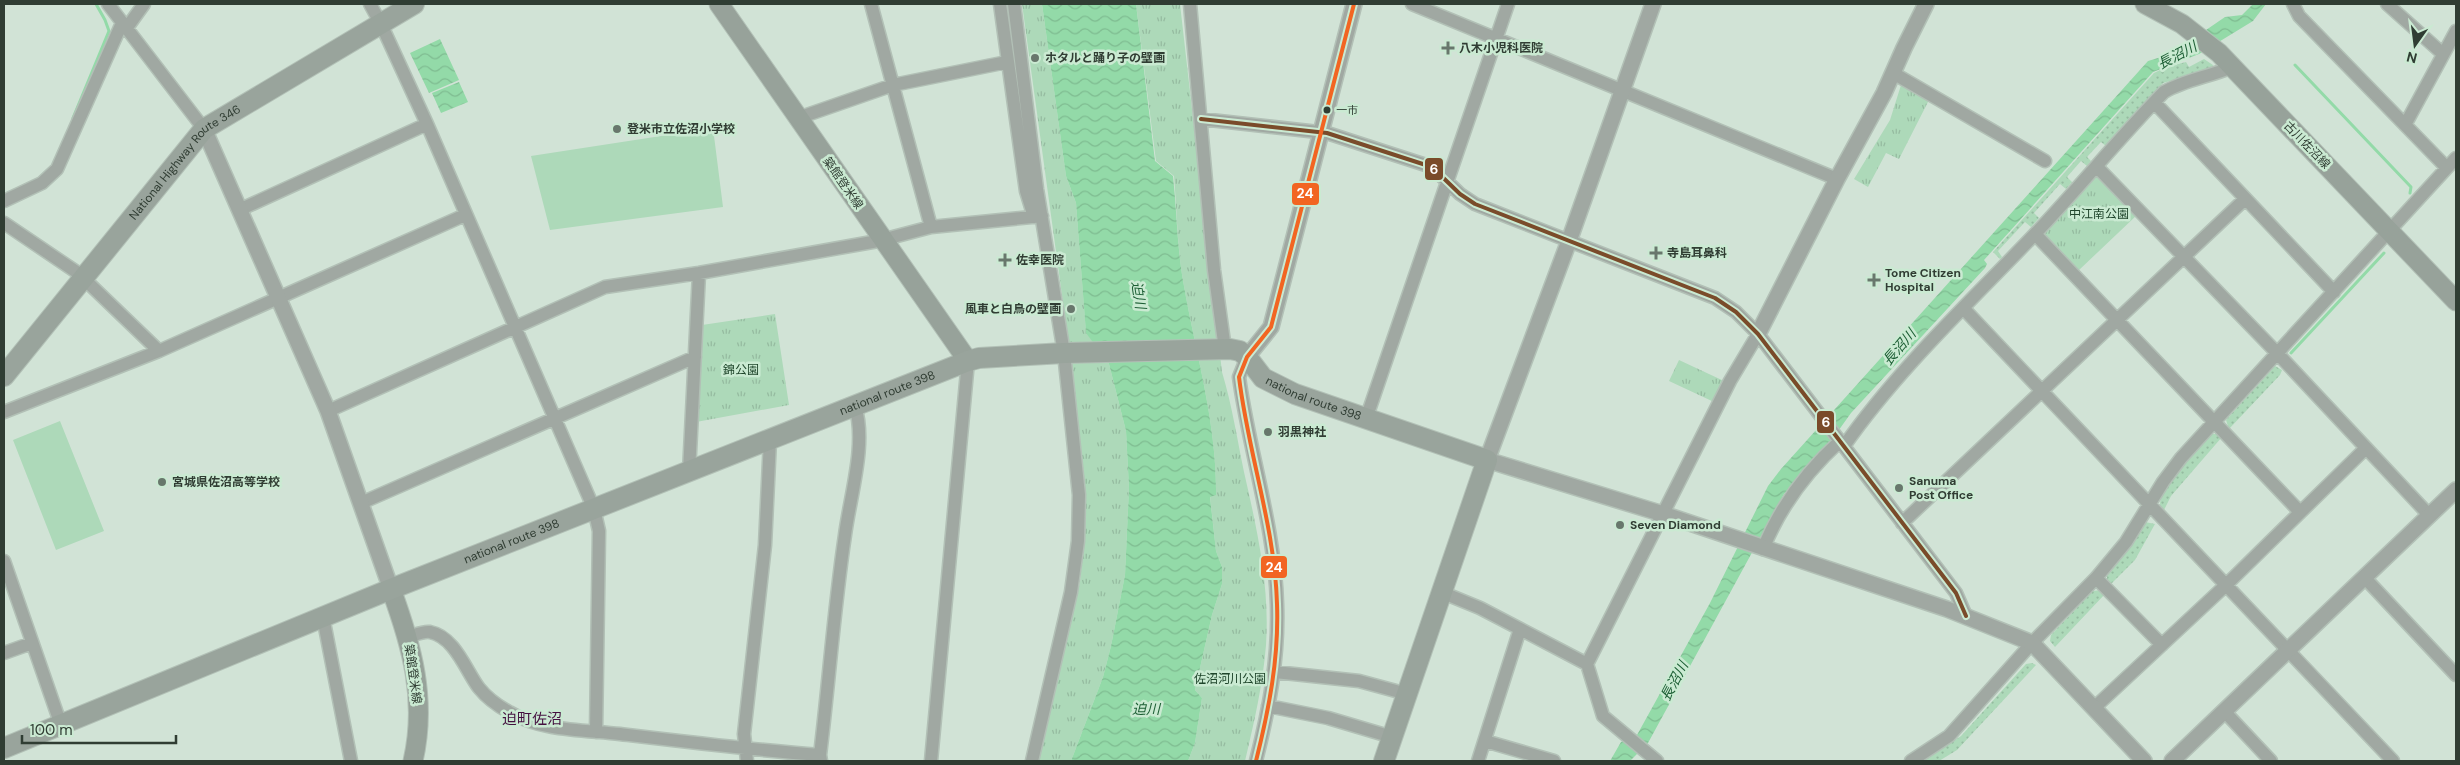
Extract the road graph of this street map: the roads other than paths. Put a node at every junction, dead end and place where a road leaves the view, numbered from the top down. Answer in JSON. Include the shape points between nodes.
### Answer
{"nodes":[{"id":1,"x":108,"y":4,"type":"edge"},
{"id":2,"x":144,"y":4,"type":"edge"},
{"id":3,"x":370,"y":4,"type":"edge"},
{"id":4,"x":414,"y":4,"type":"edge"},
{"id":5,"x":719,"y":4,"type":"edge"},
{"id":6,"x":871,"y":4,"type":"edge"},
{"id":7,"x":1000,"y":4,"type":"edge"},
{"id":8,"x":1014,"y":4,"type":"edge"},
{"id":9,"x":1190,"y":4,"type":"edge"},
{"id":10,"x":1354,"y":4,"type":"edge"},
{"id":11,"x":1412,"y":4,"type":"edge"},
{"id":12,"x":1508,"y":4,"type":"edge"},
{"id":13,"x":1653,"y":4,"type":"edge"},
{"id":14,"x":1926,"y":4,"type":"edge"},
{"id":15,"x":2147,"y":4,"type":"edge"},
{"id":16,"x":2293,"y":4,"type":"edge"},
{"id":17,"x":2386,"y":4,"type":"edge"},
{"id":18,"x":381,"y":24,"type":"junction"},
{"id":19,"x":124,"y":26,"type":"junction"},
{"id":20,"x":2456,"y":31,"type":"edge"},
{"id":21,"x":1496,"y":38,"type":"junction"},
{"id":22,"x":2443,"y":54,"type":"junction"},
{"id":23,"x":1007,"y":62,"type":"junction"},
{"id":24,"x":2232,"y":67,"type":"junction"},
{"id":25,"x":1894,"y":73,"type":"junction"},
{"id":26,"x":893,"y":85,"type":"junction"},
{"id":27,"x":1623,"y":91,"type":"junction"},
{"id":28,"x":2154,"y":102,"type":"junction"},
{"id":29,"x":798,"y":118,"type":"junction"},
{"id":30,"x":1201,"y":119,"type":"junction"},
{"id":31,"x":427,"y":124,"type":"junction"},
{"id":32,"x":2405,"y":125,"type":"junction"},
{"id":33,"x":204,"y":129,"type":"junction"},
{"id":34,"x":1322,"y":133,"type":"junction"},
{"id":35,"x":2456,"y":158,"type":"edge"},
{"id":36,"x":2045,"y":161,"type":"dead end"},
{"id":37,"x":2097,"y":167,"type":"junction"},
{"id":38,"x":2447,"y":168,"type":"junction"},
{"id":39,"x":1837,"y":179,"type":"junction"},
{"id":40,"x":1447,"y":182,"type":"junction"},
{"id":41,"x":2245,"y":199,"type":"junction"},
{"id":42,"x":4,"y":201,"type":"edge"},
{"id":43,"x":240,"y":210,"type":"junction"},
{"id":44,"x":465,"y":215,"type":"junction"},
{"id":45,"x":1038,"y":217,"type":"junction"},
{"id":46,"x":4,"y":223,"type":"edge"},
{"id":47,"x":932,"y":227,"type":"junction"},
{"id":48,"x":2390,"y":232,"type":"junction"},
{"id":49,"x":2035,"y":234,"type":"junction"},
{"id":50,"x":882,"y":239,"type":"junction"},
{"id":51,"x":1569,"y":240,"type":"junction"},
{"id":52,"x":2183,"y":257,"type":"junction"},
{"id":53,"x":699,"y":273,"type":"junction"},
{"id":54,"x":83,"y":278,"type":"junction"},
{"id":55,"x":2334,"y":292,"type":"junction"},
{"id":56,"x":279,"y":297,"type":"junction"},
{"id":57,"x":2456,"y":301,"type":"edge"},
{"id":58,"x":1963,"y":308,"type":"junction"},
{"id":59,"x":2117,"y":319,"type":"junction"},
{"id":60,"x":515,"y":326,"type":"junction"},
{"id":61,"x":1758,"y":334,"type":"junction"},
{"id":62,"x":1221,"y":349,"type":"junction"},
{"id":63,"x":159,"y":351,"type":"junction"},
{"id":64,"x":1064,"y":353,"type":"junction"},
{"id":65,"x":2278,"y":354,"type":"junction"},
{"id":66,"x":695,"y":357,"type":"junction"},
{"id":67,"x":968,"y":361,"type":"junction"},
{"id":68,"x":1244,"y":362,"type":"junction"},
{"id":69,"x":4,"y":376,"type":"edge"},
{"id":70,"x":2041,"y":391,"type":"junction"},
{"id":71,"x":855,"y":406,"type":"junction"},
{"id":72,"x":328,"y":411,"type":"junction"},
{"id":73,"x":4,"y":412,"type":"edge"},
{"id":74,"x":556,"y":418,"type":"junction"},
{"id":75,"x":1366,"y":419,"type":"junction"},
{"id":76,"x":2214,"y":421,"type":"junction"},
{"id":77,"x":770,"y":440,"type":"junction"},
{"id":78,"x":1841,"y":442,"type":"junction"},
{"id":79,"x":2365,"y":449,"type":"junction"},
{"id":80,"x":1487,"y":460,"type":"junction"},
{"id":81,"x":689,"y":472,"type":"junction"},
{"id":82,"x":2456,"y":490,"type":"edge"},
{"id":83,"x":362,"y":503,"type":"junction"},
{"id":84,"x":2149,"y":504,"type":"junction"},
{"id":85,"x":594,"y":509,"type":"junction"},
{"id":86,"x":2300,"y":512,"type":"junction"},
{"id":87,"x":1663,"y":514,"type":"junction"},
{"id":88,"x":2429,"y":516,"type":"junction"},
{"id":89,"x":1902,"y":523,"type":"junction"},
{"id":90,"x":1760,"y":548,"type":"junction"},
{"id":91,"x":4,"y":561,"type":"edge"},
{"id":92,"x":2364,"y":577,"type":"junction"},
{"id":93,"x":2096,"y":578,"type":"junction"},
{"id":94,"x":2226,"y":585,"type":"junction"},
{"id":95,"x":391,"y":588,"type":"junction"},
{"id":96,"x":1442,"y":592,"type":"junction"},
{"id":97,"x":1966,"y":616,"type":"junction"},
{"id":98,"x":323,"y":617,"type":"junction"},
{"id":99,"x":1520,"y":629,"type":"junction"},
{"id":100,"x":408,"y":636,"type":"junction"},
{"id":101,"x":32,"y":643,"type":"junction"},
{"id":102,"x":2032,"y":643,"type":"junction"},
{"id":103,"x":2162,"y":645,"type":"junction"},
{"id":104,"x":2287,"y":650,"type":"junction"},
{"id":105,"x":4,"y":653,"type":"edge"},
{"id":106,"x":1587,"y":664,"type":"junction"},
{"id":107,"x":1275,"y":672,"type":"junction"},
{"id":108,"x":2456,"y":676,"type":"edge"},
{"id":109,"x":1406,"y":694,"type":"junction"},
{"id":110,"x":1268,"y":706,"type":"junction"},
{"id":111,"x":2094,"y":708,"type":"junction"},
{"id":112,"x":2224,"y":711,"type":"junction"},
{"id":113,"x":61,"y":725,"type":"junction"},
{"id":114,"x":596,"y":732,"type":"junction"},
{"id":115,"x":1392,"y":737,"type":"junction"},
{"id":116,"x":1485,"y":741,"type":"junction"},
{"id":117,"x":4,"y":748,"type":"edge"},
{"id":118,"x":746,"y":755,"type":"edge"},
{"id":119,"x":821,"y":758,"type":"edge"},
{"id":120,"x":351,"y":761,"type":"edge"},
{"id":121,"x":413,"y":761,"type":"edge"},
{"id":122,"x":931,"y":761,"type":"edge"},
{"id":123,"x":1032,"y":761,"type":"edge"},
{"id":124,"x":1256,"y":761,"type":"edge"},
{"id":125,"x":1384,"y":761,"type":"edge"},
{"id":126,"x":1478,"y":761,"type":"edge"},
{"id":127,"x":1554,"y":761,"type":"edge"},
{"id":128,"x":1657,"y":761,"type":"edge"},
{"id":129,"x":1912,"y":761,"type":"edge"},
{"id":130,"x":2144,"y":761,"type":"edge"},
{"id":131,"x":2172,"y":761,"type":"edge"},
{"id":132,"x":2271,"y":761,"type":"edge"},
{"id":133,"x":2393,"y":761,"type":"edge"}],
"edges":[{"from":1,"to":19,"type":"street"},
{"from":2,"to":19,"type":"street"},
{"from":3,"to":18,"type":"street"},
{"from":4,"to":18,"type":"highway","name":"National Highway Route 346"},
{"from":5,"to":29,"type":"main road","name":"築館登米線"},
{"from":6,"to":26,"type":"street"},
{"from":7,"to":23,"type":"street"},
{"from":8,"to":45,"type":"street"},
{"from":9,"to":30,"type":"street"},
{"from":10,"to":34,"type":"street"},
{"from":11,"to":21,"type":"street"},
{"from":12,"to":21,"type":"street"},
{"from":13,"to":27,"type":"street"},
{"from":14,"to":25,"type":"street"},
{"from":15,"to":24,"type":"main road","name":"古川佐沼線","via":[[2195,33]]},
{"from":16,"to":32,"type":"street","via":[[2299,16]]},
{"from":17,"to":22,"type":"street"},
{"from":18,"to":31,"type":"street"},
{"from":18,"to":33,"type":"highway","name":"National Highway Route 346"},
{"from":19,"to":33,"type":"street"},
{"from":19,"to":42,"type":"street","via":[[57,169],[42,183]]},
{"from":20,"to":22,"type":"street"},
{"from":21,"to":27,"type":"street"},
{"from":21,"to":40,"type":"street"},
{"from":22,"to":32,"type":"street"},
{"from":23,"to":26,"type":"street"},
{"from":23,"to":45,"type":"street","via":[[1026,191]]},
{"from":24,"to":28,"type":"street","via":[[2212,76],[2176,84]]},
{"from":24,"to":48,"type":"main road","name":"古川佐沼線"},
{"from":25,"to":36,"type":"street"},
{"from":25,"to":39,"type":"street"},
{"from":26,"to":29,"type":"street"},
{"from":26,"to":47,"type":"street"},
{"from":27,"to":39,"type":"street"},
{"from":27,"to":51,"type":"street"},
{"from":28,"to":37,"type":"street"},
{"from":28,"to":41,"type":"street"},
{"from":29,"to":50,"type":"main road","name":"築館登米線"},
{"from":30,"to":34,"type":"street"},
{"from":30,"to":62,"type":"street","via":[[1214,270],[1224,342]]},
{"from":31,"to":43,"type":"street"},
{"from":31,"to":44,"type":"street"},
{"from":32,"to":38,"type":"street"},
{"from":33,"to":43,"type":"street"},
{"from":33,"to":54,"type":"highway","name":"National Highway Route 346"},
{"from":34,"to":40,"type":"street","via":[[1432,167]]},
{"from":34,"to":68,"type":"street","via":[[1271,327]]},
{"from":35,"to":38,"type":"street"},
{"from":37,"to":49,"type":"street"},
{"from":37,"to":52,"type":"street"},
{"from":38,"to":48,"type":"street"},
{"from":39,"to":61,"type":"street"},
{"from":40,"to":51,"type":"street","via":[[1475,204]]},
{"from":40,"to":75,"type":"street"},
{"from":41,"to":52,"type":"street"},
{"from":41,"to":55,"type":"street"},
{"from":43,"to":56,"type":"street"},
{"from":44,"to":56,"type":"street"},
{"from":44,"to":60,"type":"street"},
{"from":45,"to":47,"type":"street"},
{"from":45,"to":64,"type":"street"},
{"from":46,"to":54,"type":"street"},
{"from":47,"to":50,"type":"street"},
{"from":48,"to":55,"type":"street"},
{"from":48,"to":57,"type":"main road","name":"古川佐沼線"},
{"from":49,"to":58,"type":"street"},
{"from":49,"to":59,"type":"street"},
{"from":50,"to":53,"type":"street"},
{"from":50,"to":67,"type":"main road","name":"築館登米線"},
{"from":51,"to":61,"type":"street","via":[[1715,298],[1736,312]]},
{"from":51,"to":80,"type":"street"},
{"from":52,"to":59,"type":"street"},
{"from":52,"to":65,"type":"street"},
{"from":53,"to":60,"type":"street","via":[[606,288]]},
{"from":53,"to":66,"type":"street"},
{"from":54,"to":63,"type":"street"},
{"from":54,"to":69,"type":"highway","name":"National Highway Route 346"},
{"from":55,"to":65,"type":"street"},
{"from":56,"to":63,"type":"street"},
{"from":56,"to":72,"type":"street"},
{"from":58,"to":70,"type":"street"},
{"from":58,"to":78,"type":"street"},
{"from":59,"to":70,"type":"street"},
{"from":59,"to":76,"type":"street"},
{"from":60,"to":72,"type":"street"},
{"from":60,"to":74,"type":"street"},
{"from":61,"to":78,"type":"street"},
{"from":61,"to":87,"type":"street","via":[[1730,381]]},
{"from":62,"to":64,"type":"highway","name":"national route 398"},
{"from":62,"to":68,"type":"highway","name":"national route 398","via":[[1240,351]]},
{"from":63,"to":73,"type":"street"},
{"from":64,"to":67,"type":"highway","name":"national route 398"},
{"from":64,"to":123,"type":"street","via":[[1077,462],[1078,541],[1071,592]]},
{"from":65,"to":76,"type":"street"},
{"from":65,"to":79,"type":"street"},
{"from":66,"to":74,"type":"street"},
{"from":66,"to":81,"type":"street"},
{"from":67,"to":71,"type":"highway","name":"national route 398"},
{"from":67,"to":122,"type":"street"},
{"from":68,"to":75,"type":"highway","name":"national route 398","via":[[1278,386]]},
{"from":68,"to":107,"type":"street","via":[[1239,377],[1241,394],[1269,532],[1277,602]]},
{"from":70,"to":84,"type":"street"},
{"from":70,"to":89,"type":"street"},
{"from":71,"to":77,"type":"highway","name":"national route 398"},
{"from":71,"to":119,"type":"street","via":[[859,425]]},
{"from":72,"to":83,"type":"street"},
{"from":74,"to":83,"type":"street"},
{"from":74,"to":85,"type":"street"},
{"from":75,"to":80,"type":"highway","name":"national route 398"},
{"from":76,"to":84,"type":"street","via":[[2181,458]]},
{"from":76,"to":86,"type":"street"},
{"from":77,"to":81,"type":"highway","name":"national route 398"},
{"from":77,"to":118,"type":"street","via":[[766,544],[748,682]]},
{"from":78,"to":89,"type":"street"},
{"from":78,"to":90,"type":"street","via":[[1822,458],[1798,488]]},
{"from":79,"to":86,"type":"street"},
{"from":79,"to":88,"type":"street"},
{"from":80,"to":87,"type":"street"},
{"from":80,"to":96,"type":"highway"},
{"from":81,"to":85,"type":"highway","name":"national route 398"},
{"from":82,"to":88,"type":"street"},
{"from":83,"to":95,"type":"street"},
{"from":84,"to":93,"type":"street","via":[[2126,542]]},
{"from":84,"to":94,"type":"street"},
{"from":85,"to":95,"type":"highway","name":"national route 398"},
{"from":85,"to":114,"type":"street","via":[[599,531]]},
{"from":86,"to":94,"type":"street"},
{"from":87,"to":90,"type":"street"},
{"from":87,"to":106,"type":"street"},
{"from":88,"to":92,"type":"street"},
{"from":89,"to":97,"type":"street","via":[[1956,593]]},
{"from":90,"to":97,"type":"street"},
{"from":91,"to":101,"type":"street"},
{"from":92,"to":104,"type":"street"},
{"from":92,"to":108,"type":"street"},
{"from":93,"to":102,"type":"street"},
{"from":93,"to":103,"type":"street"},
{"from":94,"to":103,"type":"street"},
{"from":94,"to":104,"type":"street"},
{"from":95,"to":98,"type":"highway","name":"national route 398"},
{"from":95,"to":100,"type":"main road","name":"築館登米線"},
{"from":96,"to":99,"type":"street"},
{"from":96,"to":109,"type":"highway"},
{"from":97,"to":102,"type":"street"},
{"from":98,"to":113,"type":"highway","name":"national route 398"},
{"from":98,"to":120,"type":"street"},
{"from":99,"to":106,"type":"street"},
{"from":99,"to":116,"type":"street"},
{"from":100,"to":114,"type":"street","via":[[428,632],[441,638],[456,651],[488,698],[511,714],[548,725]]},
{"from":100,"to":121,"type":"main road","name":"築館登米線","via":[[416,672],[418,704]]},
{"from":101,"to":105,"type":"street"},
{"from":101,"to":113,"type":"street"},
{"from":102,"to":111,"type":"street"},
{"from":102,"to":129,"type":"street","via":[[1949,736]]},
{"from":103,"to":111,"type":"street"},
{"from":104,"to":112,"type":"street"},
{"from":104,"to":133,"type":"street"},
{"from":106,"to":128,"type":"street","via":[[1603,716]]},
{"from":107,"to":109,"type":"street","via":[[1359,681]]},
{"from":107,"to":110,"type":"street"},
{"from":109,"to":115,"type":"highway"},
{"from":110,"to":115,"type":"street","via":[[1328,718]]},
{"from":110,"to":124,"type":"street"},
{"from":111,"to":130,"type":"street"},
{"from":112,"to":131,"type":"street"},
{"from":112,"to":132,"type":"street"},
{"from":113,"to":117,"type":"highway","name":"national route 398"},
{"from":114,"to":118,"type":"street"},
{"from":115,"to":125,"type":"highway"},
{"from":116,"to":126,"type":"street"},
{"from":116,"to":127,"type":"street"},
{"from":118,"to":119,"type":"street"}]}
